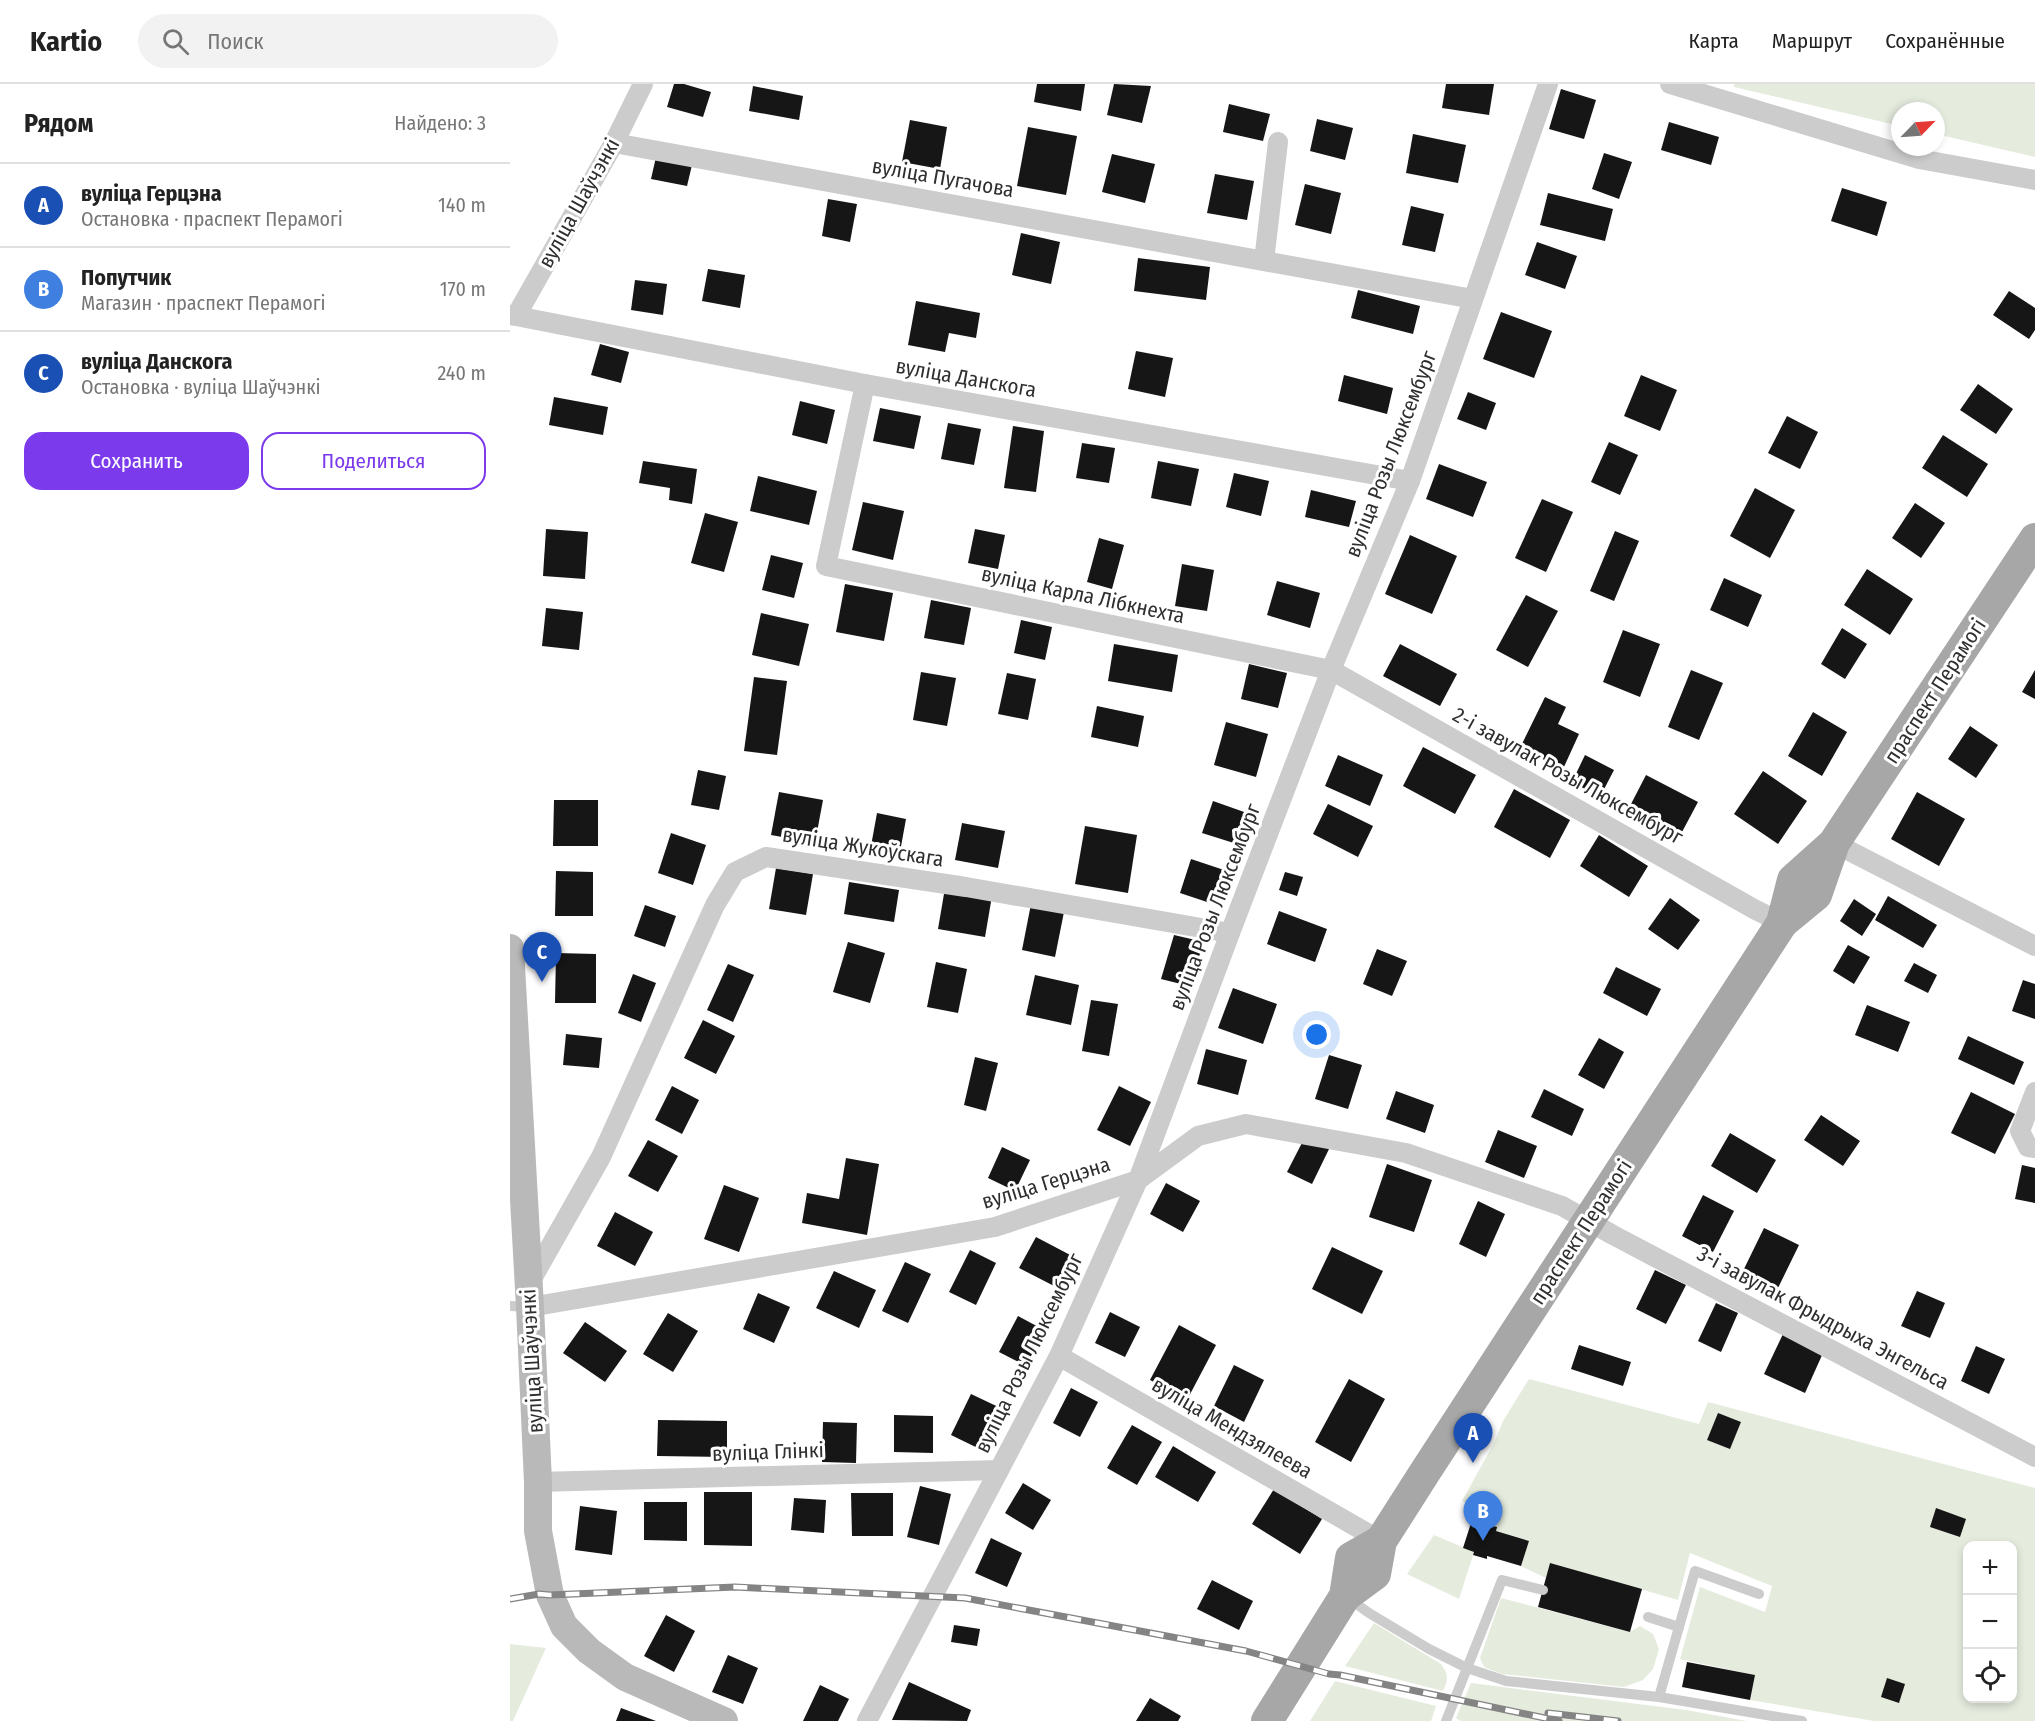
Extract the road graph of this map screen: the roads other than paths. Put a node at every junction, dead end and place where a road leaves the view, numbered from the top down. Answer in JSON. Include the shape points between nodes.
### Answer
{"nodes":[{"id":1,"x":643,"y":84,"type":"edge"},
{"id":2,"x":1548,"y":84,"type":"edge"},
{"id":3,"x":1670,"y":84,"type":"edge"},
{"id":4,"x":1278,"y":142,"type":"dead end"},
{"id":5,"x":614,"y":143,"type":"junction"},
{"id":6,"x":2035,"y":180,"type":"edge"},
{"id":7,"x":1264,"y":261,"type":"junction"},
{"id":8,"x":1473,"y":299,"type":"junction"},
{"id":9,"x":513,"y":315,"type":"edge"},
{"id":10,"x":865,"y":384,"type":"junction"},
{"id":11,"x":1410,"y":481,"type":"junction"},
{"id":12,"x":2035,"y":539,"type":"edge"},
{"id":13,"x":1331,"y":670,"type":"junction"},
{"id":14,"x":1834,"y":843,"type":"junction"},
{"id":15,"x":1782,"y":923,"type":"junction"},
{"id":16,"x":1230,"y":933,"type":"junction"},
{"id":17,"x":2035,"y":946,"type":"edge"},
{"id":18,"x":510,"y":948,"type":"edge"},
{"id":19,"x":2035,"y":1092,"type":"edge"},
{"id":20,"x":514,"y":1096,"type":"edge"},
{"id":21,"x":2032,"y":1148,"type":"edge"},
{"id":22,"x":1138,"y":1180,"type":"junction"},
{"id":23,"x":516,"y":1207,"type":"edge"},
{"id":24,"x":1589,"y":1220,"type":"junction"},
{"id":25,"x":523,"y":1300,"type":"edge"},
{"id":26,"x":1059,"y":1356,"type":"junction"},
{"id":27,"x":2035,"y":1457,"type":"edge"},
{"id":28,"x":999,"y":1470,"type":"junction"},
{"id":29,"x":538,"y":1482,"type":"junction"},
{"id":30,"x":1381,"y":1541,"type":"junction"},
{"id":31,"x":1543,"y":1590,"type":"dead end"},
{"id":32,"x":1759,"y":1594,"type":"dead end"},
{"id":33,"x":1345,"y":1596,"type":"junction"},
{"id":34,"x":1648,"y":1617,"type":"dead end"},
{"id":35,"x":1679,"y":1627,"type":"junction"},
{"id":36,"x":1467,"y":1668,"type":"junction"},
{"id":37,"x":1659,"y":1696,"type":"junction"},
{"id":38,"x":724,"y":1721,"type":"edge"},
{"id":39,"x":867,"y":1721,"type":"edge"},
{"id":40,"x":1268,"y":1721,"type":"edge"},
{"id":41,"x":1446,"y":1721,"type":"edge"},
{"id":42,"x":1802,"y":1721,"type":"edge"}],
"edges":[{"from":1,"to":5,"type":"street","name":"вуліца Шаўчэнкі"},
{"from":2,"to":8,"type":"street","name":"вуліца Розы Люксембург"},
{"from":3,"to":6,"type":"street","via":[[1919,159]]},
{"from":4,"to":7,"type":"street"},
{"from":5,"to":7,"type":"street","name":"вуліца Пугачова"},
{"from":5,"to":9,"type":"street","name":"вуліца Шаўчэнкі"},
{"from":7,"to":8,"type":"street","name":"вуліца Пугачова"},
{"from":8,"to":11,"type":"street","name":"вуліца Розы Люксембург"},
{"from":9,"to":10,"type":"street","name":"вуліца Данскога"},
{"from":10,"to":11,"type":"street","name":"вуліца Данскога"},
{"from":10,"to":13,"type":"street","name":"вуліца Карла Лібкнехта","via":[[826,566]]},
{"from":11,"to":13,"type":"street","name":"вуліца Розы Люксембург"},
{"from":12,"to":14,"type":"main road","name":"праспект Перамогі"},
{"from":13,"to":15,"type":"street","name":"2-і завулак Розы Люксембург"},
{"from":13,"to":16,"type":"street","name":"вуліца Розы Люксембург"},
{"from":14,"to":15,"type":"main road","name":"праспект Перамогі","via":[[1816,895]]},
{"from":14,"to":17,"type":"street"},
{"from":15,"to":24,"type":"main road","name":"праспект Перамогі"},
{"from":16,"to":22,"type":"street","name":"вуліца Розы Люксембург"},
{"from":16,"to":25,"type":"street","name":"вуліца Жукоўскага","via":[[766,857],[735,872],[715,905],[602,1157]]},
{"from":18,"to":20,"type":"main road","name":"вуліца Шаўчэнкі"},
{"from":19,"to":21,"type":"street","via":[[2020,1131]]},
{"from":20,"to":23,"type":"main road","name":"вуліца Шаўчэнкі"},
{"from":22,"to":24,"type":"street","name":"вуліца Герцэна","via":[[1198,1136],[1246,1124],[1406,1154],[1563,1206]]},
{"from":22,"to":25,"type":"street","name":"вуліца Герцэна","via":[[995,1227]]},
{"from":22,"to":26,"type":"street","name":"вуліца Розы Люксембург"},
{"from":23,"to":25,"type":"main road","name":"вуліца Шаўчэнкі"},
{"from":24,"to":27,"type":"street","name":"3-і завулак Фрыдрыха Энгельса"},
{"from":24,"to":30,"type":"main road","name":"праспект Перамогі"},
{"from":25,"to":29,"type":"main road","name":"вуліца Шаўчэнкі"},
{"from":26,"to":28,"type":"street","name":"вуліца Розы Люксембург"},
{"from":26,"to":30,"type":"street","name":"вуліца Мендзялеева"},
{"from":28,"to":29,"type":"street","name":"вуліца Глінкі"},
{"from":28,"to":39,"type":"street","name":"вуліца Розы Люксембург"},
{"from":29,"to":38,"type":"main road","name":"вуліца Шаўчэнкі","via":[[538,1531],[550,1595],[564,1626],[588,1651],[626,1677]]},
{"from":30,"to":33,"type":"main road","name":"праспект Перамогі","via":[[1375,1574]]},
{"from":31,"to":36,"type":"lane","via":[[1502,1580]]},
{"from":32,"to":35,"type":"lane","via":[[1695,1571]]},
{"from":33,"to":36,"type":"lane"},
{"from":33,"to":40,"type":"main road","name":"праспект Перамогі"},
{"from":34,"to":35,"type":"lane"},
{"from":35,"to":37,"type":"lane"},
{"from":36,"to":37,"type":"lane","via":[[1506,1681]]},
{"from":36,"to":41,"type":"lane"},
{"from":37,"to":42,"type":"lane"}]}
